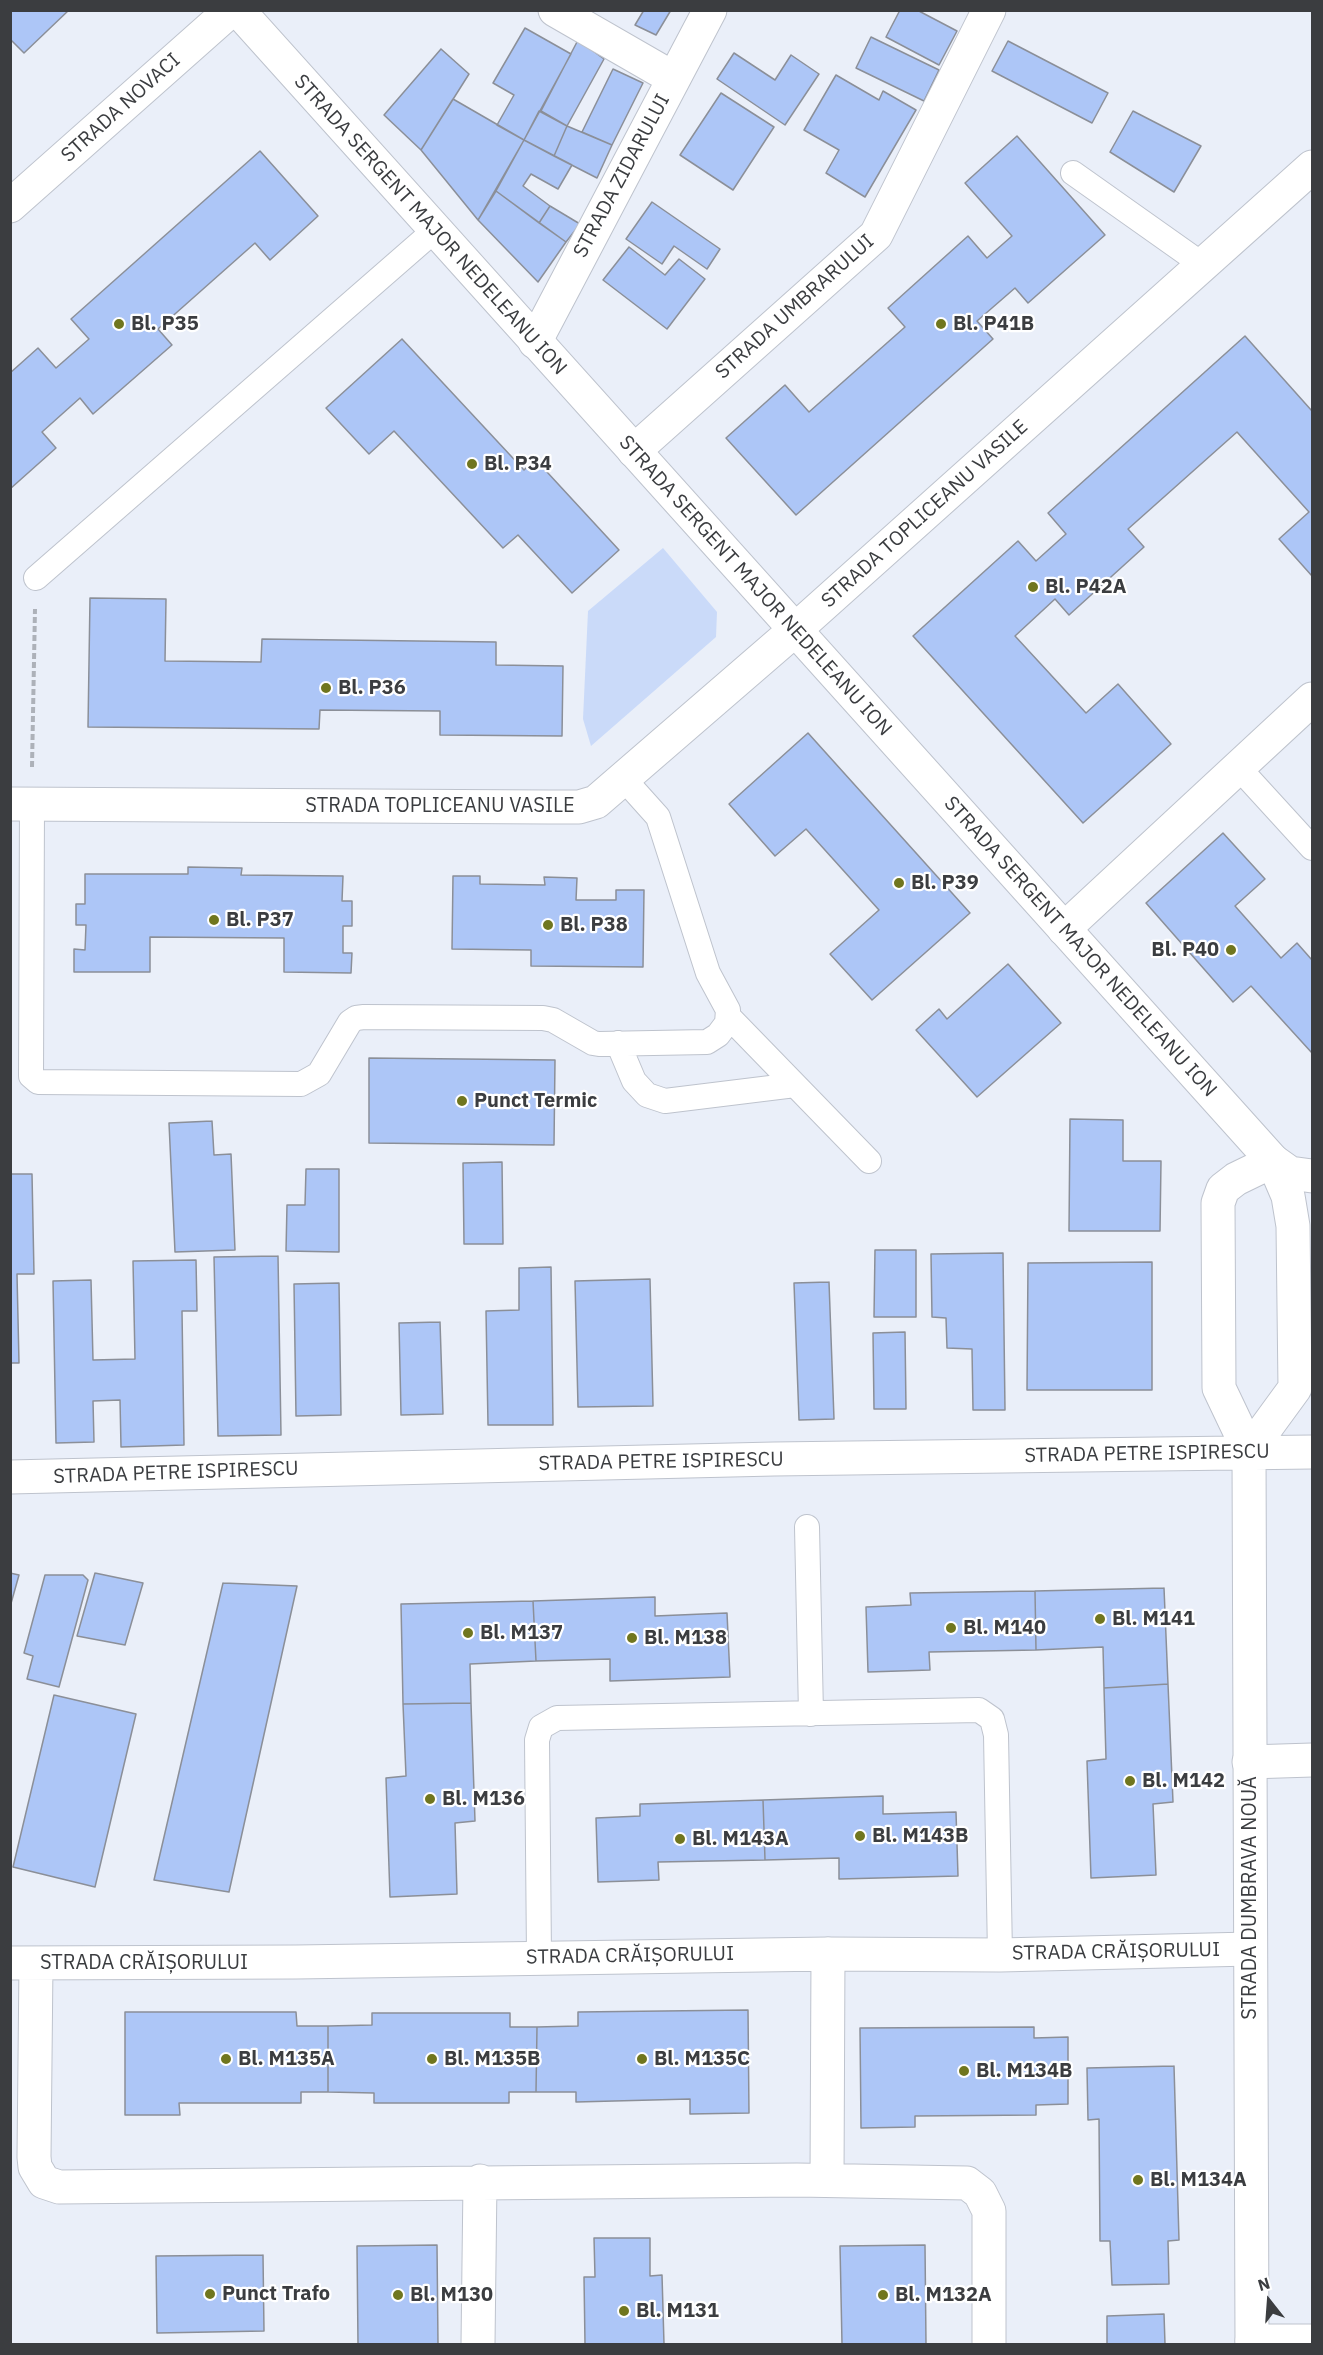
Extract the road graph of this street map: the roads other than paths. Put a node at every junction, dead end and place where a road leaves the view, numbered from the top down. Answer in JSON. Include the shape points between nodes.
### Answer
{"nodes":[{"id":1,"x":231,"y":10,"type":"edge"},
{"id":2,"x":238,"y":10,"type":"edge"},
{"id":3,"x":555,"y":10,"type":"edge"},
{"id":4,"x":710,"y":10,"type":"edge"},
{"id":5,"x":989,"y":10,"type":"edge"},
{"id":6,"x":673,"y":78,"type":"junction"},
{"id":7,"x":1312,"y":167,"type":"edge"},
{"id":8,"x":1073,"y":173,"type":"dead end"},
{"id":9,"x":10,"y":206,"type":"edge"},
{"id":10,"x":435,"y":230,"type":"junction"},
{"id":11,"x":1203,"y":265,"type":"junction"},
{"id":12,"x":535,"y":342,"type":"junction"},
{"id":13,"x":634,"y":451,"type":"junction"},
{"id":14,"x":36,"y":578,"type":"road end"},
{"id":15,"x":795,"y":630,"type":"junction"},
{"id":16,"x":1312,"y":699,"type":"edge"},
{"id":17,"x":1238,"y":767,"type":"junction"},
{"id":18,"x":623,"y":778,"type":"junction"},
{"id":19,"x":21,"y":804,"type":"edge"},
{"id":20,"x":1312,"y":848,"type":"edge"},
{"id":21,"x":1064,"y":929,"type":"junction"},
{"id":22,"x":729,"y":1017,"type":"junction"},
{"id":23,"x":618,"y":1043,"type":"junction"},
{"id":24,"x":795,"y":1085,"type":"junction"},
{"id":25,"x":869,"y":1161,"type":"dead end"},
{"id":26,"x":1273,"y":1161,"type":"junction"},
{"id":27,"x":1312,"y":1176,"type":"edge"},
{"id":28,"x":1250,"y":1451,"type":"junction"},
{"id":29,"x":1312,"y":1452,"type":"edge"},
{"id":30,"x":10,"y":1477,"type":"edge"},
{"id":31,"x":807,"y":1527,"type":"dead end"},
{"id":32,"x":811,"y":1714,"type":"junction"},
{"id":33,"x":1312,"y":1760,"type":"edge"},
{"id":34,"x":1250,"y":1762,"type":"junction"},
{"id":35,"x":1250,"y":1949,"type":"junction"},
{"id":36,"x":828,"y":1954,"type":"junction"},
{"id":37,"x":1000,"y":1955,"type":"junction"},
{"id":38,"x":538,"y":1957,"type":"junction"},
{"id":39,"x":23,"y":1963,"type":"edge"},
{"id":40,"x":827,"y":2180,"type":"junction"},
{"id":41,"x":480,"y":2181,"type":"junction"},
{"id":42,"x":1312,"y":2341,"type":"edge"},
{"id":43,"x":1252,"y":2343,"type":"edge"},
{"id":44,"x":478,"y":2344,"type":"edge"},
{"id":45,"x":989,"y":2344,"type":"edge"}],
"edges":[{"from":1,"to":9,"type":"street","name":"STRADA NOVACI"},
{"from":2,"to":10,"type":"street","name":"STRADA SERGENT MAJOR NEDELEANU ION"},
{"from":3,"to":6,"type":"street"},
{"from":4,"to":6,"type":"street","name":"STRADA ZIDARULUI"},
{"from":5,"to":13,"type":"street","name":"STRADA UMBRARULUI","via":[[876,235]]},
{"from":6,"to":12,"type":"street","name":"STRADA ZIDARULUI"},
{"from":7,"to":11,"type":"street","name":"STRADA TOPLICEANU VASILE"},
{"from":8,"to":11,"type":"lane"},
{"from":10,"to":12,"type":"street","name":"STRADA SERGENT MAJOR NEDELEANU ION"},
{"from":10,"to":14,"type":"lane"},
{"from":11,"to":15,"type":"street","name":"STRADA TOPLICEANU VASILE"},
{"from":12,"to":13,"type":"street","name":"STRADA SERGENT MAJOR NEDELEANU ION"},
{"from":13,"to":15,"type":"street","name":"STRADA SERGENT MAJOR NEDELEANU ION"},
{"from":15,"to":18,"type":"street","name":"STRADA TOPLICEANU VASILE"},
{"from":15,"to":21,"type":"street","name":"STRADA SERGENT MAJOR NEDELEANU ION"},
{"from":16,"to":17,"type":"street"},
{"from":17,"to":20,"type":"lane"},
{"from":17,"to":21,"type":"street"},
{"from":18,"to":19,"type":"street","name":"STRADA TOPLICEANU VASILE","via":[[596,802],[579,807]]},
{"from":18,"to":22,"type":"lane","via":[[658,817],[708,973],[726,1003]]},
{"from":19,"to":23,"type":"lane","via":[[30,1068],[31,1076],[38,1082],[301,1084],[318,1074],[350,1023],[364,1017],[543,1018],[593,1043]]},
{"from":21,"to":26,"type":"street","name":"STRADA SERGENT MAJOR NEDELEANU ION"},
{"from":22,"to":23,"type":"lane","via":[[723,1030],[707,1042]]},
{"from":22,"to":24,"type":"lane"},
{"from":23,"to":24,"type":"lane","via":[[634,1081],[647,1095],[665,1101]]},
{"from":24,"to":25,"type":"lane"},
{"from":26,"to":27,"type":"street","via":[[1290,1173]]},
{"from":26,"to":28,"type":"street","via":[[1288,1196],[1293,1226],[1295,1388]]},
{"from":26,"to":28,"type":"street","name":"STRADA DUMBRAVA NOUĂ","via":[[1236,1179],[1223,1189],[1218,1203],[1219,1388]]},
{"from":28,"to":29,"type":"street","name":"STRADA PETRE ISPIRESCU"},
{"from":28,"to":30,"type":"street","name":"STRADA PETRE ISPIRESCU"},
{"from":28,"to":34,"type":"street","name":"STRADA DUMBRAVA NOUĂ"},
{"from":31,"to":32,"type":"lane"},
{"from":32,"to":37,"type":"lane","via":[[979,1710],[992,1719],[996,1735]]},
{"from":32,"to":38,"type":"lane","via":[[557,1718],[541,1727],[537,1740]]},
{"from":33,"to":34,"type":"street"},
{"from":34,"to":35,"type":"street","name":"STRADA DUMBRAVA NOUĂ"},
{"from":35,"to":37,"type":"street","name":"STRADA CRĂIȘORULUI"},
{"from":35,"to":43,"type":"street","name":"STRADA DUMBRAVA NOUĂ"},
{"from":36,"to":37,"type":"street","name":"STRADA CRĂIȘORULUI"},
{"from":36,"to":38,"type":"street","name":"STRADA CRĂIȘORULUI"},
{"from":36,"to":40,"type":"street"},
{"from":38,"to":39,"type":"street","name":"STRADA CRĂIȘORULUI"},
{"from":39,"to":41,"type":"street","via":[[34,2157],[44,2182],[59,2187]]},
{"from":40,"to":41,"type":"street"},
{"from":40,"to":45,"type":"street","via":[[967,2183],[980,2193],[989,2211]]},
{"from":41,"to":44,"type":"street"},
{"from":42,"to":43,"type":"street"}]}
